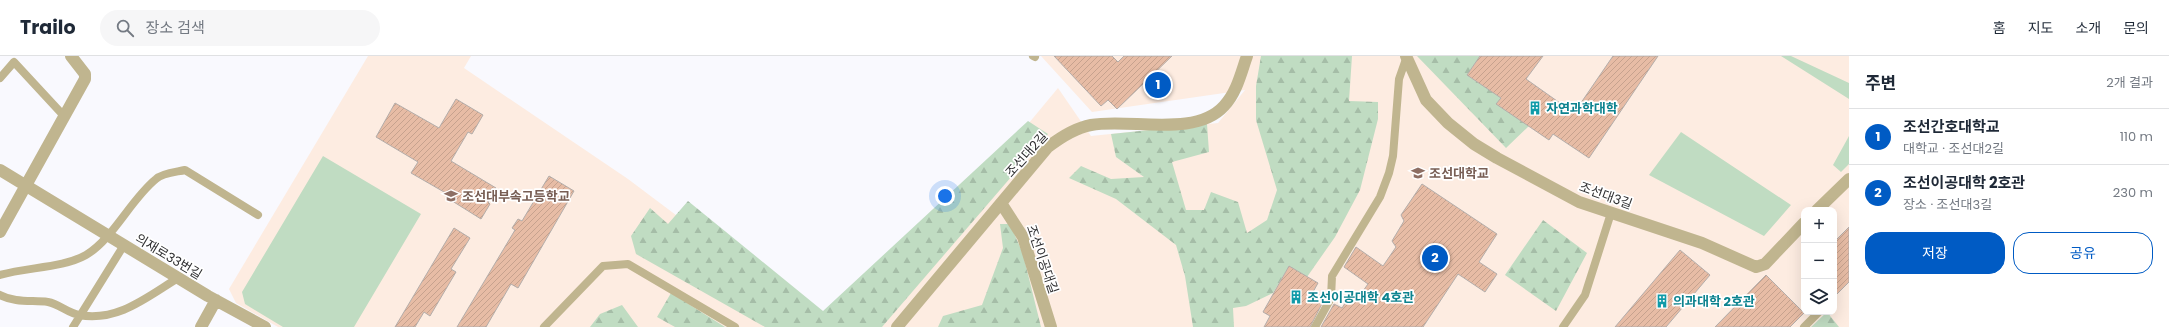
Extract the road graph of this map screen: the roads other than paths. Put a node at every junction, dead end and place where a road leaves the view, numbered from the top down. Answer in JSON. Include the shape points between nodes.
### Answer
{"nodes":[{"id":1,"x":71,"y":56,"type":"edge"},
{"id":2,"x":1247,"y":56,"type":"edge"},
{"id":3,"x":1406,"y":58,"type":"edge"},
{"id":4,"x":0,"y":78,"type":"edge"},
{"id":5,"x":64,"y":116,"type":"junction"},
{"id":6,"x":0,"y":170,"type":"edge"},
{"id":7,"x":1849,"y":179,"type":"edge"},
{"id":8,"x":26,"y":186,"type":"junction"},
{"id":9,"x":1001,"y":204,"type":"junction"},
{"id":10,"x":1820,"y":207,"type":"edge"},
{"id":11,"x":1611,"y":213,"type":"junction"},
{"id":12,"x":258,"y":215,"type":"dead end"},
{"id":13,"x":1801,"y":226,"type":"edge"},
{"id":14,"x":0,"y":232,"type":"edge"},
{"id":15,"x":107,"y":234,"type":"junction"},
{"id":16,"x":124,"y":245,"type":"junction"},
{"id":17,"x":0,"y":274,"type":"edge"},
{"id":18,"x":178,"y":278,"type":"junction"},
{"id":19,"x":0,"y":295,"type":"edge"},
{"id":20,"x":216,"y":300,"type":"junction"},
{"id":21,"x":80,"y":315,"type":"junction"},
{"id":22,"x":1816,"y":315,"type":"edge"},
{"id":23,"x":73,"y":327,"type":"edge"},
{"id":24,"x":201,"y":327,"type":"edge"},
{"id":25,"x":265,"y":327,"type":"edge"},
{"id":26,"x":544,"y":327,"type":"edge"},
{"id":27,"x":735,"y":327,"type":"edge"},
{"id":28,"x":897,"y":327,"type":"edge"},
{"id":29,"x":1051,"y":327,"type":"edge"},
{"id":30,"x":1315,"y":327,"type":"edge"},
{"id":31,"x":1563,"y":327,"type":"edge"},
{"id":32,"x":1804,"y":327,"type":"edge"}],
"edges":[{"from":1,"to":5,"type":"street","via":[[85,74],[85,79]]},
{"from":2,"to":9,"type":"street","name":"조선대2길","via":[[1232,95],[1224,106],[1207,118],[1186,124],[1106,123],[1077,129],[1048,147]]},
{"from":3,"to":11,"type":"street","name":"조선대3길","via":[[1426,100],[1448,123],[1474,144],[1579,202]]},
{"from":3,"to":30,"type":"lane","via":[[1399,78],[1394,156],[1389,173],[1380,197],[1332,276],[1331,298]]},
{"from":4,"to":5,"type":"lane","via":[[14,62]]},
{"from":5,"to":8,"type":"street"},
{"from":6,"to":8,"type":"street","name":"의재로33번길"},
{"from":7,"to":10,"type":"street"},
{"from":8,"to":14,"type":"street"},
{"from":8,"to":15,"type":"street","name":"의재로33번길"},
{"from":9,"to":28,"type":"street","name":"조선대2길"},
{"from":9,"to":29,"type":"street","name":"조선이공대길","via":[[1023,237]]},
{"from":11,"to":13,"type":"street","name":"조선대3길","via":[[1702,243],[1756,267],[1765,264]]},
{"from":11,"to":31,"type":"lane","via":[[1584,294]]},
{"from":12,"to":15,"type":"lane","via":[[185,170],[157,178]]},
{"from":15,"to":16,"type":"street","name":"의재로33번길"},
{"from":15,"to":17,"type":"lane","via":[[85,255],[62,264]]},
{"from":16,"to":18,"type":"street","name":"의재로33번길"},
{"from":16,"to":21,"type":"lane"},
{"from":18,"to":20,"type":"street","name":"의재로33번길"},
{"from":18,"to":21,"type":"lane","via":[[129,308],[108,316]]},
{"from":19,"to":21,"type":"lane","via":[[15,300],[48,302]]},
{"from":20,"to":24,"type":"street"},
{"from":20,"to":25,"type":"street","name":"의재로33번길"},
{"from":21,"to":23,"type":"lane"},
{"from":22,"to":32,"type":"lane"},
{"from":26,"to":27,"type":"lane","via":[[603,266],[628,264]]}]}
